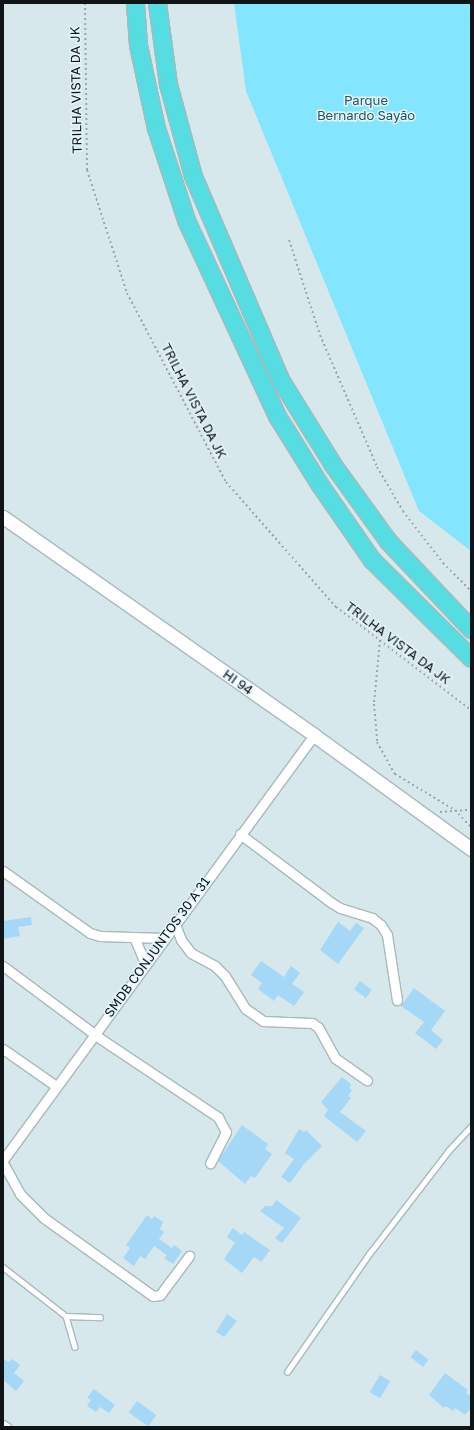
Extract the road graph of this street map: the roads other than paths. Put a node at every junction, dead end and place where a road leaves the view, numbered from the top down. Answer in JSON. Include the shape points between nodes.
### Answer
{"nodes":[{"id":1,"x":135,"y":3,"type":"edge"},
{"id":2,"x":157,"y":3,"type":"edge"},
{"id":3,"x":3,"y":517,"type":"edge"},
{"id":4,"x":471,"y":629,"type":"edge"},
{"id":5,"x":471,"y":658,"type":"edge"},
{"id":6,"x":314,"y":735,"type":"junction"},
{"id":7,"x":240,"y":834,"type":"junction"},
{"id":8,"x":471,"y":850,"type":"edge"},
{"id":9,"x":3,"y":871,"type":"edge"},
{"id":10,"x":175,"y":924,"type":"junction"},
{"id":11,"x":134,"y":937,"type":"junction"},
{"id":12,"x":164,"y":938,"type":"junction"},
{"id":13,"x":145,"y":963,"type":"junction"},
{"id":14,"x":3,"y":966,"type":"edge"},
{"id":15,"x":397,"y":1000,"type":"dead end"},
{"id":16,"x":94,"y":1033,"type":"junction"},
{"id":17,"x":3,"y":1049,"type":"edge"},
{"id":18,"x":367,"y":1080,"type":"dead end"},
{"id":19,"x":56,"y":1086,"type":"junction"},
{"id":20,"x":471,"y":1126,"type":"edge"},
{"id":21,"x":3,"y":1162,"type":"edge"},
{"id":22,"x":210,"y":1163,"type":"dead end"},
{"id":23,"x":189,"y":1256,"type":"dead end"},
{"id":24,"x":3,"y":1267,"type":"edge"},
{"id":25,"x":66,"y":1316,"type":"junction"},
{"id":26,"x":100,"y":1317,"type":"dead end"},
{"id":27,"x":75,"y":1347,"type":"dead end"},
{"id":28,"x":287,"y":1372,"type":"dead end"},
{"id":29,"x":3,"y":1425,"type":"edge"},
{"id":30,"x":6,"y":1427,"type":"edge"}],
"edges":[{"from":1,"to":5,"type":"highway","via":[[138,45],[156,128],[186,220],[277,416],[320,485],[372,560]]},
{"from":2,"to":4,"type":"highway","via":[[168,84],[193,176],[281,381],[333,465],[388,541]]},
{"from":3,"to":6,"type":"street","name":"HI 94"},
{"from":6,"to":7,"type":"street","name":"SMDB CONJUNTOS 30 A 31"},
{"from":6,"to":8,"type":"street","name":"HI 94"},
{"from":7,"to":10,"type":"street","name":"SMDB CONJUNTOS 30 A 31"},
{"from":7,"to":15,"type":"street","via":[[332,903],[372,918],[381,925],[387,935]]},
{"from":9,"to":11,"type":"street","via":[[90,933],[100,936]]},
{"from":10,"to":12,"type":"street","name":"SMDB CONJUNTOS 30 A 31"},
{"from":10,"to":18,"type":"street","via":[[181,940],[191,953],[215,966],[225,976],[246,1009],[263,1021],[312,1023],[318,1027],[335,1058]]},
{"from":11,"to":12,"type":"street"},
{"from":11,"to":13,"type":"street"},
{"from":12,"to":13,"type":"street","name":"SMDB CONJUNTOS 30 A 31"},
{"from":13,"to":16,"type":"street","name":"SMDB CONJUNTOS 30 A 31"},
{"from":14,"to":16,"type":"street"},
{"from":16,"to":19,"type":"street","name":"SMDB CONJUNTOS 30 A 31"},
{"from":16,"to":22,"type":"street","via":[[218,1117],[226,1132]]},
{"from":17,"to":19,"type":"street"},
{"from":19,"to":21,"type":"street","name":"SMDB CONJUNTOS 30 A 31"},
{"from":20,"to":28,"type":"lane","via":[[449,1150],[369,1254]]},
{"from":21,"to":23,"type":"street","via":[[20,1194],[44,1218],[153,1296],[160,1295]]},
{"from":24,"to":25,"type":"lane"},
{"from":25,"to":26,"type":"lane"},
{"from":25,"to":27,"type":"lane"},
{"from":29,"to":30,"type":"street"}]}
